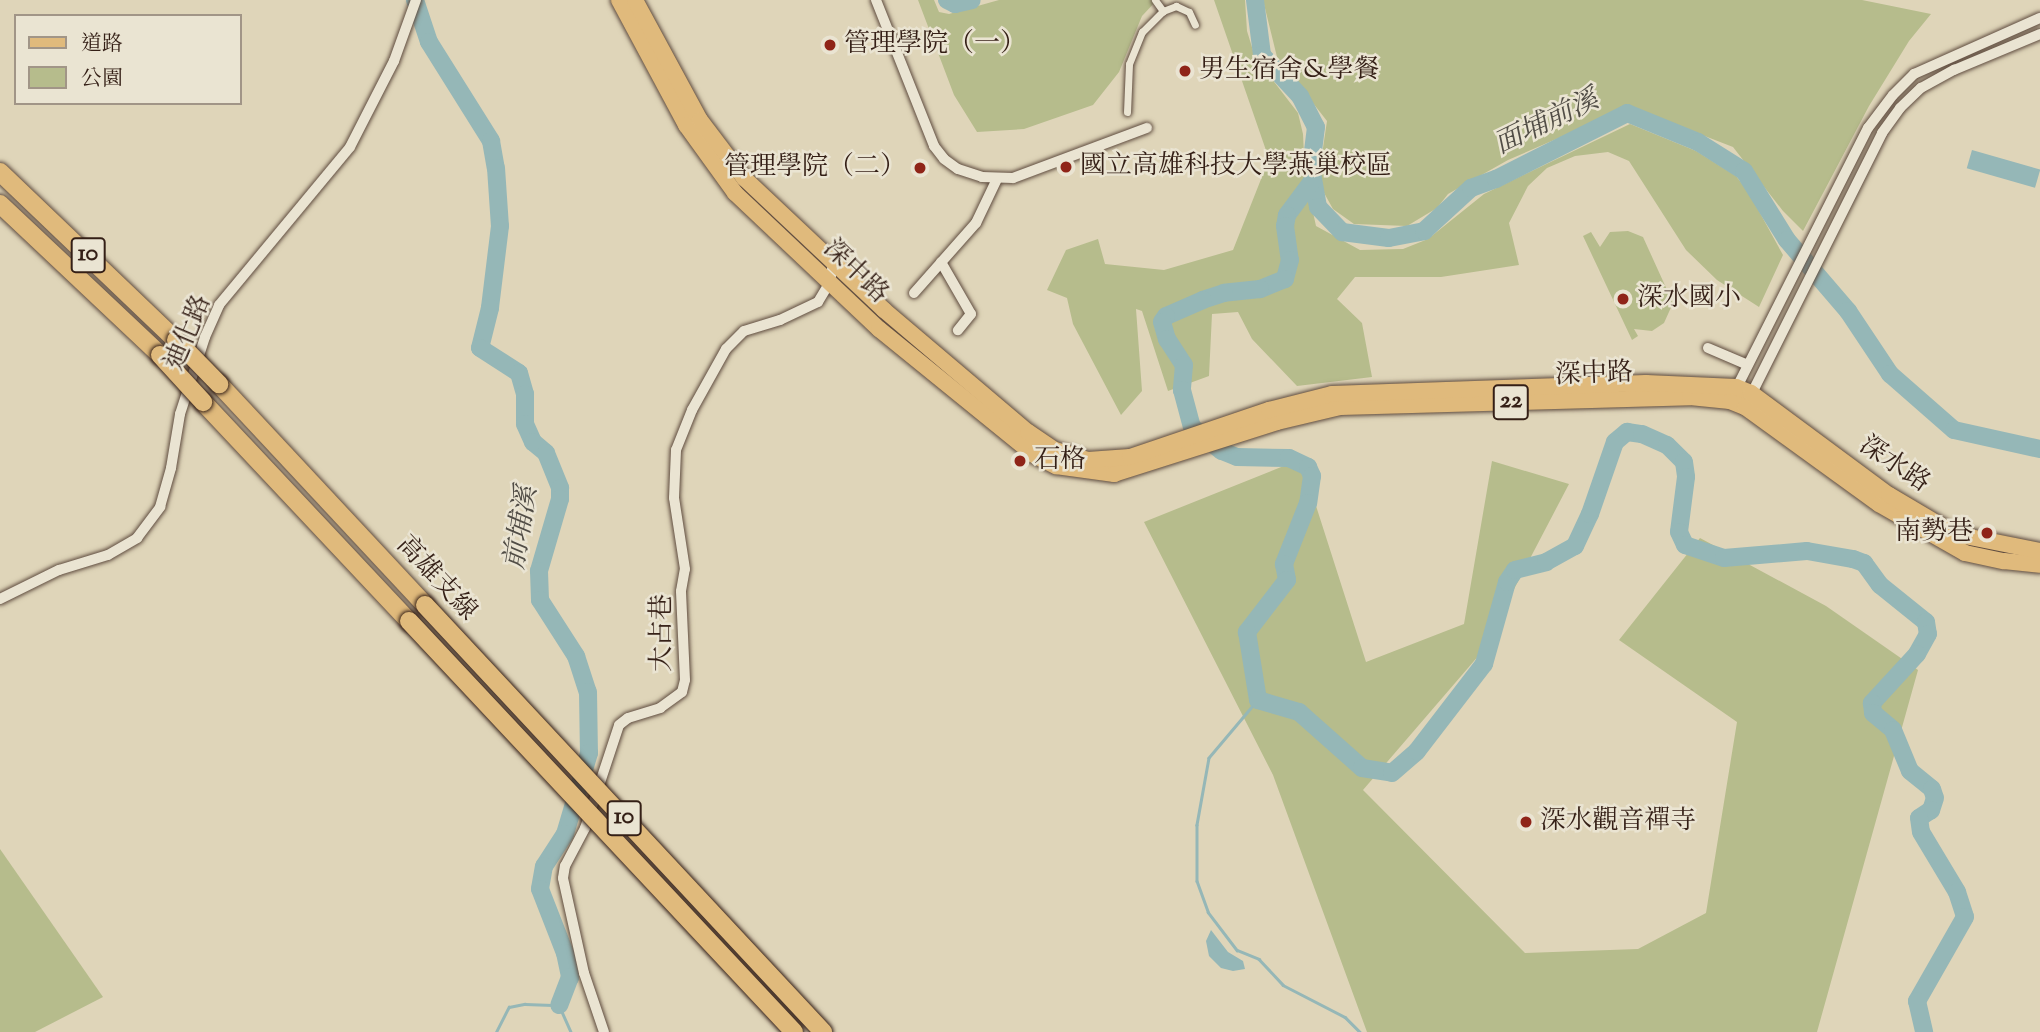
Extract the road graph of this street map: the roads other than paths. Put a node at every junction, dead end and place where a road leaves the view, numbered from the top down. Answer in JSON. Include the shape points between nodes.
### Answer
{"nodes":[{"id":1,"x":416,"y":0,"type":"edge"},
{"id":2,"x":619,"y":0,"type":"edge"},
{"id":3,"x":635,"y":0,"type":"edge"},
{"id":4,"x":876,"y":0,"type":"edge"},
{"id":5,"x":1156,"y":0,"type":"edge"},
{"id":6,"x":1163,"y":11,"type":"junction"},
{"id":7,"x":2040,"y":18,"type":"edge"},
{"id":8,"x":1195,"y":24,"type":"dead end"},
{"id":9,"x":2040,"y":34,"type":"edge"},
{"id":10,"x":1949,"y":57,"type":"junction"},
{"id":11,"x":1954,"y":70,"type":"junction"},
{"id":12,"x":1127,"y":112,"type":"dead end"},
{"id":13,"x":1872,"y":124,"type":"junction"},
{"id":14,"x":1147,"y":128,"type":"dead end"},
{"id":15,"x":1884,"y":131,"type":"junction"},
{"id":16,"x":0,"y":172,"type":"edge"},
{"id":17,"x":997,"y":179,"type":"junction"},
{"id":18,"x":0,"y":204,"type":"edge"},
{"id":19,"x":941,"y":262,"type":"junction"},
{"id":20,"x":833,"y":263,"type":"junction"},
{"id":21,"x":828,"y":288,"type":"junction"},
{"id":22,"x":914,"y":293,"type":"dead end"},
{"id":23,"x":958,"y":330,"type":"dead end"},
{"id":24,"x":1708,"y":348,"type":"dead end"},
{"id":25,"x":1750,"y":360,"type":"junction"},
{"id":26,"x":1741,"y":397,"type":"junction"},
{"id":27,"x":1136,"y":462,"type":"junction"},
{"id":28,"x":2040,"y":551,"type":"edge"},
{"id":29,"x":2040,"y":565,"type":"edge"},
{"id":30,"x":0,"y":599,"type":"edge"},
{"id":31,"x":604,"y":1032,"type":"edge"},
{"id":32,"x":794,"y":1032,"type":"edge"},
{"id":33,"x":823,"y":1032,"type":"edge"}],
"edges":[{"from":1,"to":30,"type":"street","name":"迪化路","via":[[394,61],[350,147],[219,305],[180,414],[160,507],[137,538],[108,555],[59,570]]},
{"from":2,"to":21,"type":"main road","name":"深中路","number":"22","via":[[709,160]]},
{"from":3,"to":20,"type":"main road","name":"深中路","number":"22","via":[[720,149]]},
{"from":4,"to":17,"type":"street","via":[[934,146],[958,169]]},
{"from":5,"to":6,"type":"street"},
{"from":6,"to":8,"type":"street","via":[[1175,6],[1189,12]]},
{"from":6,"to":12,"type":"street","via":[[1142,32],[1129,64]]},
{"from":7,"to":10,"type":"street"},
{"from":9,"to":11,"type":"street"},
{"from":10,"to":11,"type":"street"},
{"from":10,"to":13,"type":"street","via":[[1914,74]]},
{"from":11,"to":15,"type":"street","via":[[1921,88]]},
{"from":13,"to":15,"type":"street"},
{"from":13,"to":25,"type":"street"},
{"from":14,"to":17,"type":"street","via":[[1013,178]]},
{"from":15,"to":26,"type":"street","via":[[1764,364]]},
{"from":16,"to":33,"type":"highway","name":"高雄支線","number":"10","bridge":true,"via":[[219,384]]},
{"from":17,"to":19,"type":"street","via":[[976,223]]},
{"from":18,"to":32,"type":"highway","name":"高雄支線","number":"10","bridge":true,"via":[[160,355]]},
{"from":19,"to":22,"type":"street"},
{"from":19,"to":23,"type":"street","via":[[971,314]]},
{"from":20,"to":21,"type":"street"},
{"from":20,"to":27,"type":"main road","name":"深中路","number":"22","via":[[1028,432],[1055,450],[1088,460]]},
{"from":21,"to":27,"type":"main road","name":"深中路","number":"22","via":[[1034,455],[1056,466],[1105,474]]},
{"from":21,"to":31,"type":"street","name":"大占巷","via":[[807,309],[744,331],[726,349],[676,450],[674,498],[685,569],[682,692],[660,708],[619,725],[563,878],[584,973]]},
{"from":24,"to":25,"type":"street"},
{"from":25,"to":26,"type":"street"},
{"from":26,"to":27,"type":"main road","name":"深中路","number":"22","via":[[1646,383],[1332,394]]},
{"from":26,"to":28,"type":"main road","name":"深水路","via":[[1955,534]]},
{"from":26,"to":29,"type":"main road","name":"深水路","via":[[1879,504],[1919,528],[1965,553]]}]}
